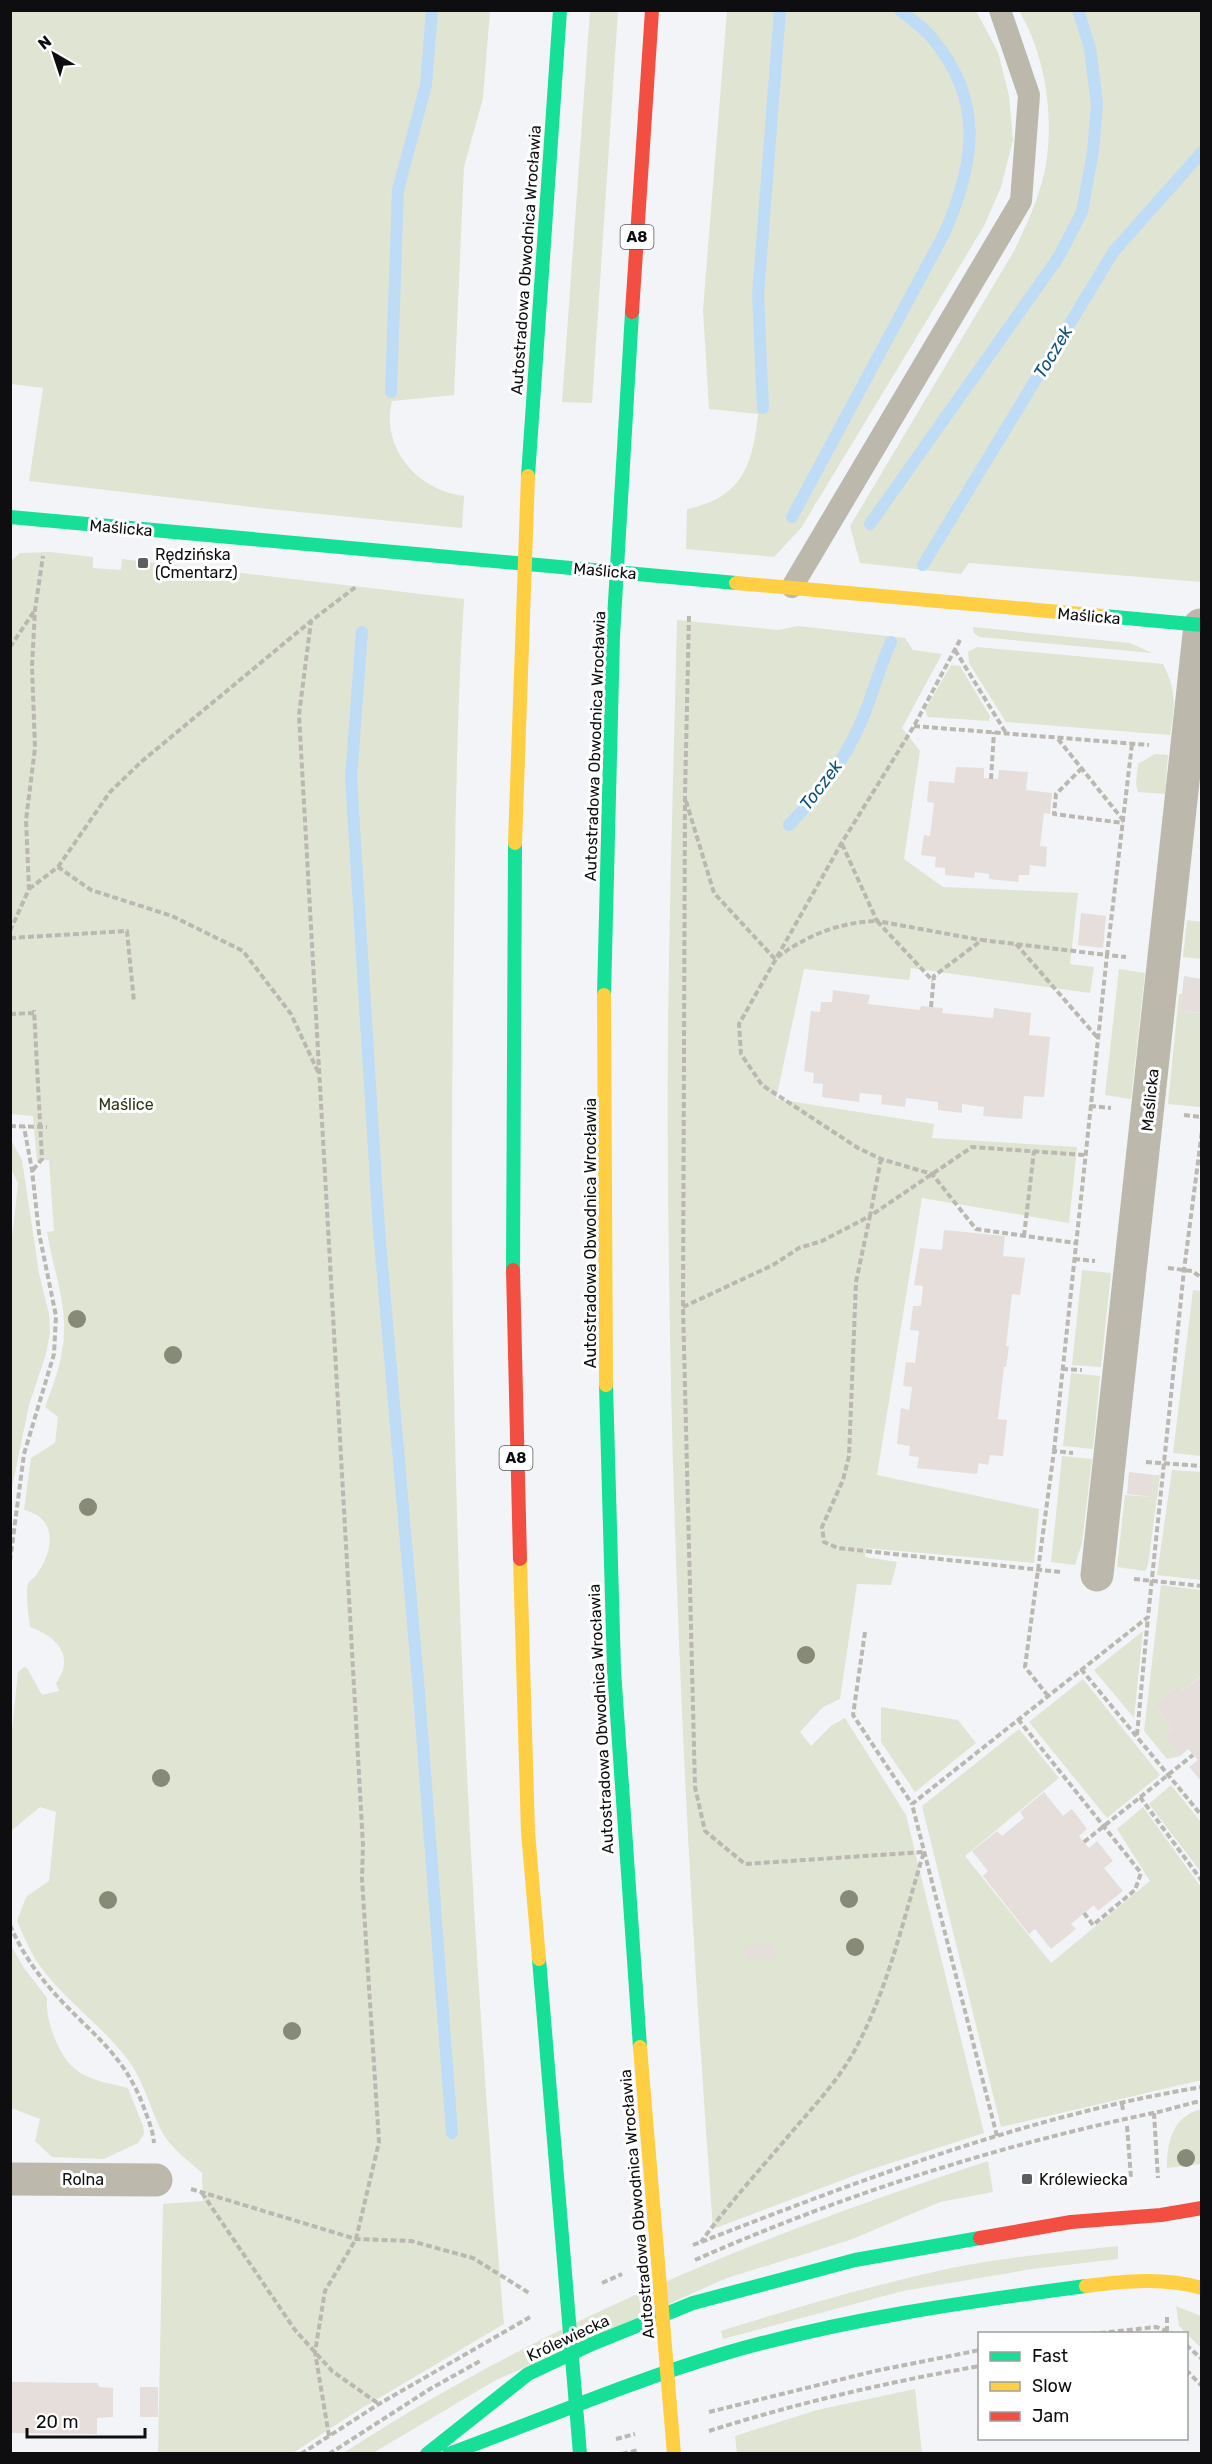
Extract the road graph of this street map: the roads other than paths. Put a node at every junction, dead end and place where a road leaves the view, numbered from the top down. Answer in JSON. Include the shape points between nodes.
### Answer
{"nodes":[{"id":1,"x":560,"y":10,"type":"edge"},
{"id":2,"x":652,"y":10,"type":"edge"},
{"id":3,"x":1000,"y":10,"type":"edge"},
{"id":4,"x":10,"y":517,"type":"edge"},
{"id":5,"x":792,"y":587,"type":"junction"},
{"id":6,"x":1201,"y":625,"type":"edge"},
{"id":7,"x":1097,"y":1575,"type":"road end"},
{"id":8,"x":10,"y":2179,"type":"edge"},
{"id":9,"x":156,"y":2180,"type":"road end"},
{"id":10,"x":1202,"y":2208,"type":"edge"},
{"id":11,"x":1202,"y":2288,"type":"edge"},
{"id":12,"x":427,"y":2454,"type":"edge"},
{"id":13,"x":449,"y":2454,"type":"edge"},
{"id":14,"x":580,"y":2454,"type":"edge"},
{"id":15,"x":674,"y":2454,"type":"edge"}],
"edges":[{"from":1,"to":14,"type":"main road","name":"Autostradowa Obwodnica Wrocławia","number":"A8","via":[[529,461],[514,855],[513,1360],[528,1832]]},
{"from":2,"to":15,"type":"main road","name":"Autostradowa Obwodnica Wrocławia","number":"A8","via":[[622,464],[606,843],[606,1322],[620,1796]]},
{"from":3,"to":5,"type":"lane","via":[[1029,95],[1021,201]]},
{"from":4,"to":5,"type":"main road","name":"Maślicka"},
{"from":5,"to":6,"type":"main road","name":"Maślicka"},
{"from":6,"to":7,"type":"street","name":"Maślicka"},
{"from":8,"to":9,"type":"street","name":"Rolna"},
{"from":10,"to":12,"type":"main road","name":"Królewiecka","via":[[1071,2222],[909,2249],[693,2303],[528,2374]]},
{"from":11,"to":13,"type":"main road","via":[[1174,2280],[1092,2285],[849,2325],[728,2353],[595,2396],[544,2420]]}]}
